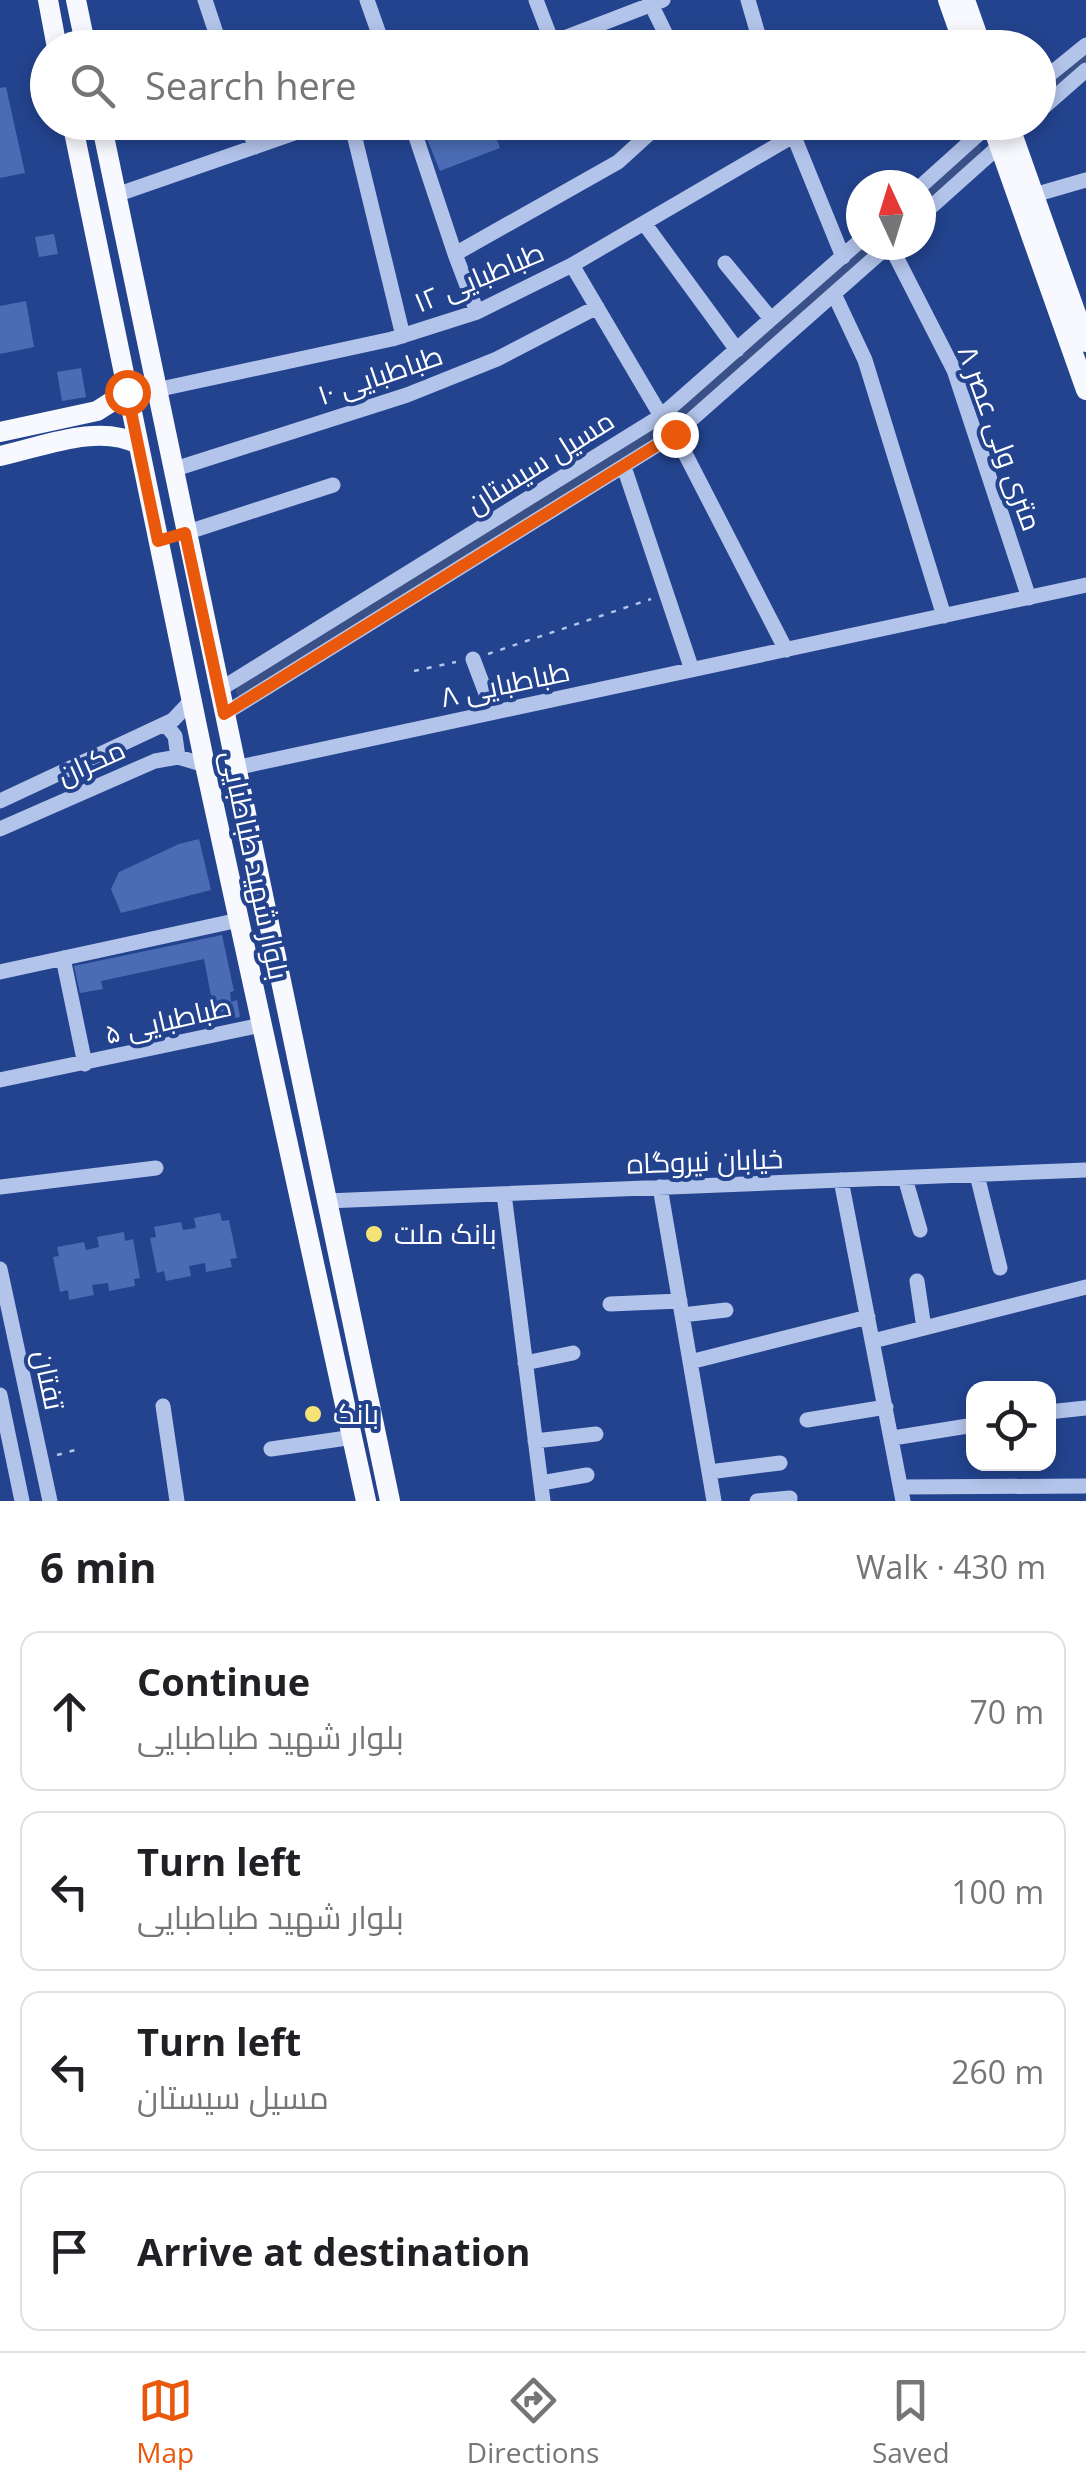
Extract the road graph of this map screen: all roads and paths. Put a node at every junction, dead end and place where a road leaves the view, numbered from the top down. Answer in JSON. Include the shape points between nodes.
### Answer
{"nodes":[{"id":1,"x":48,"y":0,"type":"edge"},
{"id":2,"x":76,"y":0,"type":"edge"},
{"id":3,"x":205,"y":0,"type":"edge"},
{"id":4,"x":368,"y":0,"type":"edge"},
{"id":5,"x":536,"y":0,"type":"edge"},
{"id":6,"x":748,"y":0,"type":"edge"},
{"id":7,"x":948,"y":0,"type":"edge"},
{"id":8,"x":965,"y":0,"type":"edge"},
{"id":9,"x":654,"y":2,"type":"edge"},
{"id":10,"x":54,"y":30,"type":"edge"},
{"id":11,"x":82,"y":30,"type":"edge"},
{"id":12,"x":216,"y":30,"type":"edge"},
{"id":13,"x":378,"y":30,"type":"edge"},
{"id":14,"x":542,"y":30,"type":"edge"},
{"id":15,"x":583,"y":30,"type":"edge"},
{"id":16,"x":665,"y":30,"type":"edge"},
{"id":17,"x":757,"y":30,"type":"edge"},
{"id":18,"x":958,"y":30,"type":"edge"},
{"id":19,"x":976,"y":30,"type":"edge"},
{"id":20,"x":1086,"y":44,"type":"edge"},
{"id":21,"x":1056,"y":69,"type":"edge"},
{"id":22,"x":1086,"y":70,"type":"edge"},
{"id":23,"x":1056,"y":96,"type":"edge"},
{"id":24,"x":76,"y":140,"type":"edge"},
{"id":25,"x":105,"y":140,"type":"edge"},
{"id":26,"x":253,"y":140,"type":"edge"},
{"id":27,"x":275,"y":140,"type":"edge"},
{"id":28,"x":355,"y":140,"type":"edge"},
{"id":29,"x":417,"y":140,"type":"edge"},
{"id":30,"x":642,"y":140,"type":"edge"},
{"id":31,"x":773,"y":140,"type":"edge"},
{"id":32,"x":794,"y":140,"type":"edge"},
{"id":33,"x":972,"y":140,"type":"edge"},
{"id":34,"x":1002,"y":140,"type":"edge"},
{"id":35,"x":1015,"y":140,"type":"edge"},
{"id":36,"x":1015,"y":140,"type":"edge"},
{"id":37,"x":255,"y":147,"type":"junction"},
{"id":38,"x":936,"y":172,"type":"edge"},
{"id":39,"x":1086,"y":180,"type":"edge"},
{"id":40,"x":1034,"y":194,"type":"junction"},
{"id":41,"x":116,"y":195,"type":"junction"},
{"id":42,"x":936,"y":202,"type":"edge"},
{"id":43,"x":644,"y":223,"type":"junction"},
{"id":44,"x":846,"y":253,"type":"edge"},
{"id":45,"x":455,"y":254,"type":"junction"},
{"id":46,"x":842,"y":257,"type":"junction"},
{"id":47,"x":872,"y":260,"type":"edge"},
{"id":48,"x":897,"y":260,"type":"edge"},
{"id":49,"x":724,"y":263,"type":"dead end"},
{"id":50,"x":572,"y":265,"type":"junction"},
{"id":51,"x":834,"y":294,"type":"junction"},
{"id":52,"x":596,"y":307,"type":"junction"},
{"id":53,"x":477,"y":312,"type":"junction"},
{"id":54,"x":772,"y":320,"type":"junction"},
{"id":55,"x":403,"y":336,"type":"junction"},
{"id":56,"x":1085,"y":337,"type":"edge"},
{"id":57,"x":736,"y":350,"type":"junction"},
{"id":58,"x":156,"y":390,"type":"junction"},
{"id":59,"x":1086,"y":390,"type":"edge"},
{"id":60,"x":127,"y":392,"type":"junction"},
{"id":61,"x":97,"y":411,"type":"junction"},
{"id":62,"x":661,"y":416,"type":"junction"},
{"id":63,"x":0,"y":432,"type":"edge"},
{"id":64,"x":102,"y":434,"type":"junction"},
{"id":65,"x":675,"y":434,"type":"junction"},
{"id":66,"x":138,"y":444,"type":"junction"},
{"id":67,"x":0,"y":456,"type":"edge"},
{"id":68,"x":624,"y":467,"type":"junction"},
{"id":69,"x":172,"y":470,"type":"junction"},
{"id":70,"x":332,"y":485,"type":"dead end"},
{"id":71,"x":185,"y":533,"type":"junction"},
{"id":72,"x":158,"y":541,"type":"junction"},
{"id":73,"x":1086,"y":585,"type":"edge"},
{"id":74,"x":667,"y":594,"type":"junction"},
{"id":75,"x":1029,"y":598,"type":"junction"},
{"id":76,"x":944,"y":616,"type":"junction"},
{"id":77,"x":786,"y":650,"type":"junction"},
{"id":78,"x":474,"y":659,"type":"junction"},
{"id":79,"x":692,"y":670,"type":"junction"},
{"id":80,"x":414,"y":671,"type":"dead end"},
{"id":81,"x":219,"y":690,"type":"junction"},
{"id":82,"x":192,"y":700,"type":"junction"},
{"id":83,"x":492,"y":712,"type":"junction"},
{"id":84,"x":224,"y":714,"type":"junction"},
{"id":85,"x":165,"y":724,"type":"junction"},
{"id":86,"x":178,"y":757,"type":"junction"},
{"id":87,"x":206,"y":765,"type":"junction"},
{"id":88,"x":235,"y":768,"type":"junction"},
{"id":89,"x":0,"y":801,"type":"edge"},
{"id":90,"x":0,"y":829,"type":"edge"},
{"id":91,"x":239,"y":920,"type":"junction"},
{"id":92,"x":63,"y":958,"type":"junction"},
{"id":93,"x":0,"y":972,"type":"edge"},
{"id":94,"x":261,"y":1025,"type":"junction"},
{"id":95,"x":86,"y":1064,"type":"junction"},
{"id":96,"x":0,"y":1080,"type":"edge"},
{"id":97,"x":156,"y":1168,"type":"dead end"},
{"id":98,"x":1086,"y":1170,"type":"edge"},
{"id":99,"x":977,"y":1175,"type":"junction"},
{"id":100,"x":904,"y":1178,"type":"junction"},
{"id":101,"x":841,"y":1180,"type":"junction"},
{"id":102,"x":0,"y":1186,"type":"edge"},
{"id":103,"x":660,"y":1187,"type":"junction"},
{"id":104,"x":504,"y":1194,"type":"junction"},
{"id":105,"x":326,"y":1200,"type":"junction"},
{"id":106,"x":920,"y":1230,"type":"dead end"},
{"id":107,"x":1000,"y":1268,"type":"dead end"},
{"id":108,"x":0,"y":1269,"type":"edge"},
{"id":109,"x":916,"y":1281,"type":"dead end"},
{"id":110,"x":1086,"y":1287,"type":"edge"},
{"id":111,"x":610,"y":1304,"type":"dead end"},
{"id":112,"x":681,"y":1308,"type":"junction"},
{"id":113,"x":726,"y":1310,"type":"dead end"},
{"id":114,"x":868,"y":1318,"type":"junction"},
{"id":115,"x":924,"y":1328,"type":"junction"},
{"id":116,"x":873,"y":1341,"type":"junction"},
{"id":117,"x":573,"y":1352,"type":"dead end"},
{"id":118,"x":690,"y":1362,"type":"junction"},
{"id":119,"x":526,"y":1363,"type":"junction"},
{"id":120,"x":0,"y":1395,"type":"edge"},
{"id":121,"x":162,"y":1406,"type":"dead end"},
{"id":122,"x":886,"y":1407,"type":"junction"},
{"id":123,"x":1086,"y":1408,"type":"edge"},
{"id":124,"x":1056,"y":1411,"type":"edge"},
{"id":125,"x":806,"y":1420,"type":"dead end"},
{"id":126,"x":966,"y":1426,"type":"edge"},
{"id":127,"x":596,"y":1434,"type":"dead end"},
{"id":128,"x":354,"y":1436,"type":"junction"},
{"id":129,"x":893,"y":1438,"type":"junction"},
{"id":130,"x":535,"y":1441,"type":"junction"},
{"id":131,"x":79,"y":1449,"type":"dead end"},
{"id":132,"x":271,"y":1449,"type":"dead end"},
{"id":133,"x":41,"y":1459,"type":"junction"},
{"id":134,"x":780,"y":1464,"type":"dead end"},
{"id":135,"x":709,"y":1472,"type":"junction"},
{"id":136,"x":587,"y":1474,"type":"dead end"},
{"id":137,"x":541,"y":1483,"type":"junction"},
{"id":138,"x":1086,"y":1486,"type":"edge"},
{"id":139,"x":903,"y":1494,"type":"edge"},
{"id":140,"x":790,"y":1498,"type":"dead end"},
{"id":141,"x":22,"y":1501,"type":"edge"},
{"id":142,"x":50,"y":1501,"type":"edge"},
{"id":143,"x":176,"y":1501,"type":"edge"},
{"id":144,"x":366,"y":1501,"type":"edge"},
{"id":145,"x":390,"y":1501,"type":"edge"},
{"id":146,"x":543,"y":1501,"type":"edge"},
{"id":147,"x":714,"y":1501,"type":"edge"},
{"id":148,"x":757,"y":1501,"type":"edge"}],
"edges":[{"from":1,"to":10,"type":"main road"},
{"from":2,"to":11,"type":"main road"},
{"from":3,"to":12,"type":"street"},
{"from":4,"to":13,"type":"street"},
{"from":5,"to":14,"type":"street"},
{"from":6,"to":17,"type":"street"},
{"from":7,"to":18,"type":"main road"},
{"from":8,"to":19,"type":"main road"},
{"from":9,"to":15,"type":"street"},
{"from":9,"to":16,"type":"street"},
{"from":20,"to":21,"type":"street"},
{"from":22,"to":23,"type":"street"},
{"from":24,"to":60,"type":"main road","name":"بلوار شهید طباطبایی"},
{"from":25,"to":41,"type":"main road","name":"بلوار شهید طباطبایی"},
{"from":26,"to":37,"type":"street"},
{"from":27,"to":37,"type":"street"},
{"from":28,"to":55,"type":"street"},
{"from":29,"to":45,"type":"street"},
{"from":30,"to":45,"type":"street","via":[[618,162]]},
{"from":31,"to":43,"type":"street","name":"طباطبایی ۱۲"},
{"from":32,"to":46,"type":"street"},
{"from":33,"to":38,"type":"street"},
{"from":34,"to":42,"type":"street"},
{"from":35,"to":40,"type":"main road"},
{"from":36,"to":59,"type":"main road"},
{"from":37,"to":41,"type":"street"},
{"from":39,"to":40,"type":"street"},
{"from":40,"to":56,"type":"main road"},
{"from":41,"to":58,"type":"main road","name":"بلوار شهید طباطبایی"},
{"from":43,"to":50,"type":"street","name":"طباطبایی ۱۲"},
{"from":43,"to":57,"type":"street"},
{"from":44,"to":46,"type":"street","name":"مسیل سیستان"},
{"from":45,"to":53,"type":"street"},
{"from":46,"to":54,"type":"street","name":"مسیل سیستان"},
{"from":47,"to":51,"type":"street","name":"مسیل سیستان"},
{"from":48,"to":75,"type":"street","name":"۸ متری ولی عصر","via":[[954,370]]},
{"from":49,"to":54,"type":"street"},
{"from":50,"to":52,"type":"street"},
{"from":50,"to":53,"type":"street","name":"طباطبایی ۱۲"},
{"from":51,"to":65,"type":"street","name":"مسیل سیستان"},
{"from":51,"to":76,"type":"street","via":[[865,360]]},
{"from":52,"to":62,"type":"street"},
{"from":52,"to":69,"type":"street","name":"طباطبایی ۱۰","via":[[497,359],[407,395]]},
{"from":53,"to":55,"type":"street","name":"طباطبایی ۱۲"},
{"from":54,"to":57,"type":"street","name":"مسیل سیستان"},
{"from":55,"to":58,"type":"street","name":"طباطبایی ۱۲"},
{"from":57,"to":62,"type":"street","name":"مسیل سیستان"},
{"from":58,"to":69,"type":"main road","name":"بلوار شهید طباطبایی"},
{"from":60,"to":61,"type":"main road"},
{"from":60,"to":66,"type":"main road","name":"بلوار شهید طباطبایی"},
{"from":61,"to":63,"type":"main road"},
{"from":61,"to":64,"type":"main road"},
{"from":62,"to":81,"type":"street","name":"مسیل سیستان"},
{"from":64,"to":66,"type":"main road"},
{"from":64,"to":67,"type":"main road"},
{"from":65,"to":68,"type":"street","name":"مسیل سیستان"},
{"from":65,"to":77,"type":"street"},
{"from":66,"to":72,"type":"main road","name":"بلوار شهید طباطبایی"},
{"from":68,"to":74,"type":"street"},
{"from":68,"to":84,"type":"street","name":"مسیل سیستان"},
{"from":69,"to":71,"type":"main road","name":"بلوار شهید طباطبایی"},
{"from":70,"to":71,"type":"street"},
{"from":71,"to":72,"type":"main road"},
{"from":71,"to":81,"type":"main road","name":"بلوار شهید طباطبایی"},
{"from":72,"to":82,"type":"main road","name":"بلوار شهید طباطبایی"},
{"from":73,"to":75,"type":"street","name":"طباطبایی ۸"},
{"from":74,"to":78,"type":"path"},
{"from":74,"to":79,"type":"street"},
{"from":75,"to":76,"type":"street","name":"طباطبایی ۸"},
{"from":76,"to":77,"type":"street","name":"طباطبایی ۸"},
{"from":77,"to":79,"type":"street","name":"طباطبایی ۸"},
{"from":78,"to":80,"type":"path"},
{"from":78,"to":83,"type":"street"},
{"from":79,"to":83,"type":"street","name":"طباطبایی ۸"},
{"from":81,"to":84,"type":"main road","name":"بلوار شهید طباطبایی"},
{"from":82,"to":85,"type":"street","name":"مکران"},
{"from":82,"to":87,"type":"main road","name":"بلوار شهید طباطبایی"},
{"from":83,"to":88,"type":"street","name":"طباطبایی ۸"},
{"from":84,"to":88,"type":"main road","name":"بلوار شهید طباطبایی"},
{"from":85,"to":86,"type":"street"},
{"from":85,"to":89,"type":"street","name":"مکران"},
{"from":86,"to":87,"type":"street"},
{"from":86,"to":90,"type":"street","name":"مکران"},
{"from":87,"to":91,"type":"main road","name":"بلوار شهید طباطبایی"},
{"from":88,"to":105,"type":"main road","name":"بلوار شهید طباطبایی"},
{"from":91,"to":92,"type":"street"},
{"from":91,"to":94,"type":"main road","name":"بلوار شهید طباطبایی"},
{"from":92,"to":93,"type":"street"},
{"from":92,"to":95,"type":"street"},
{"from":94,"to":95,"type":"street","name":"طباطبایی ۵"},
{"from":94,"to":128,"type":"main road","name":"بلوار شهید طباطبایی"},
{"from":95,"to":96,"type":"street","name":"طباطبایی ۵"},
{"from":97,"to":102,"type":"street"},
{"from":98,"to":99,"type":"street","name":"خیابان نیروگاه"},
{"from":99,"to":100,"type":"street","name":"خیابان نیروگاه"},
{"from":99,"to":107,"type":"street"},
{"from":100,"to":101,"type":"street","name":"خیابان نیروگاه"},
{"from":100,"to":106,"type":"street"},
{"from":101,"to":103,"type":"street","name":"خیابان نیروگاه"},
{"from":101,"to":114,"type":"street"},
{"from":103,"to":104,"type":"street","name":"خیابان نیروگاه"},
{"from":103,"to":112,"type":"street"},
{"from":104,"to":105,"type":"street","name":"خیابان نیروگاه"},
{"from":104,"to":119,"type":"street"},
{"from":105,"to":145,"type":"main road","name":"بلوار شهید طباطبایی"},
{"from":108,"to":133,"type":"street","name":"تفتان"},
{"from":109,"to":115,"type":"street"},
{"from":110,"to":115,"type":"street"},
{"from":111,"to":112,"type":"street"},
{"from":112,"to":113,"type":"street"},
{"from":112,"to":118,"type":"street"},
{"from":114,"to":116,"type":"street"},
{"from":114,"to":118,"type":"street"},
{"from":115,"to":116,"type":"street"},
{"from":116,"to":122,"type":"street"},
{"from":117,"to":119,"type":"street"},
{"from":118,"to":135,"type":"street"},
{"from":119,"to":130,"type":"street"},
{"from":120,"to":141,"type":"street","name":"تفتان"},
{"from":121,"to":143,"type":"street"},
{"from":122,"to":125,"type":"street"},
{"from":122,"to":129,"type":"street"},
{"from":123,"to":124,"type":"street"},
{"from":126,"to":129,"type":"street"},
{"from":127,"to":130,"type":"street"},
{"from":128,"to":132,"type":"street"},
{"from":128,"to":144,"type":"main road","name":"بلوار شهید طباطبایی"},
{"from":129,"to":139,"type":"street"},
{"from":130,"to":137,"type":"street"},
{"from":131,"to":133,"type":"path"},
{"from":133,"to":142,"type":"street","name":"تفتان"},
{"from":134,"to":135,"type":"street"},
{"from":135,"to":147,"type":"street"},
{"from":136,"to":137,"type":"street"},
{"from":137,"to":146,"type":"street"},
{"from":138,"to":139,"type":"street"},
{"from":140,"to":148,"type":"street"}]}
